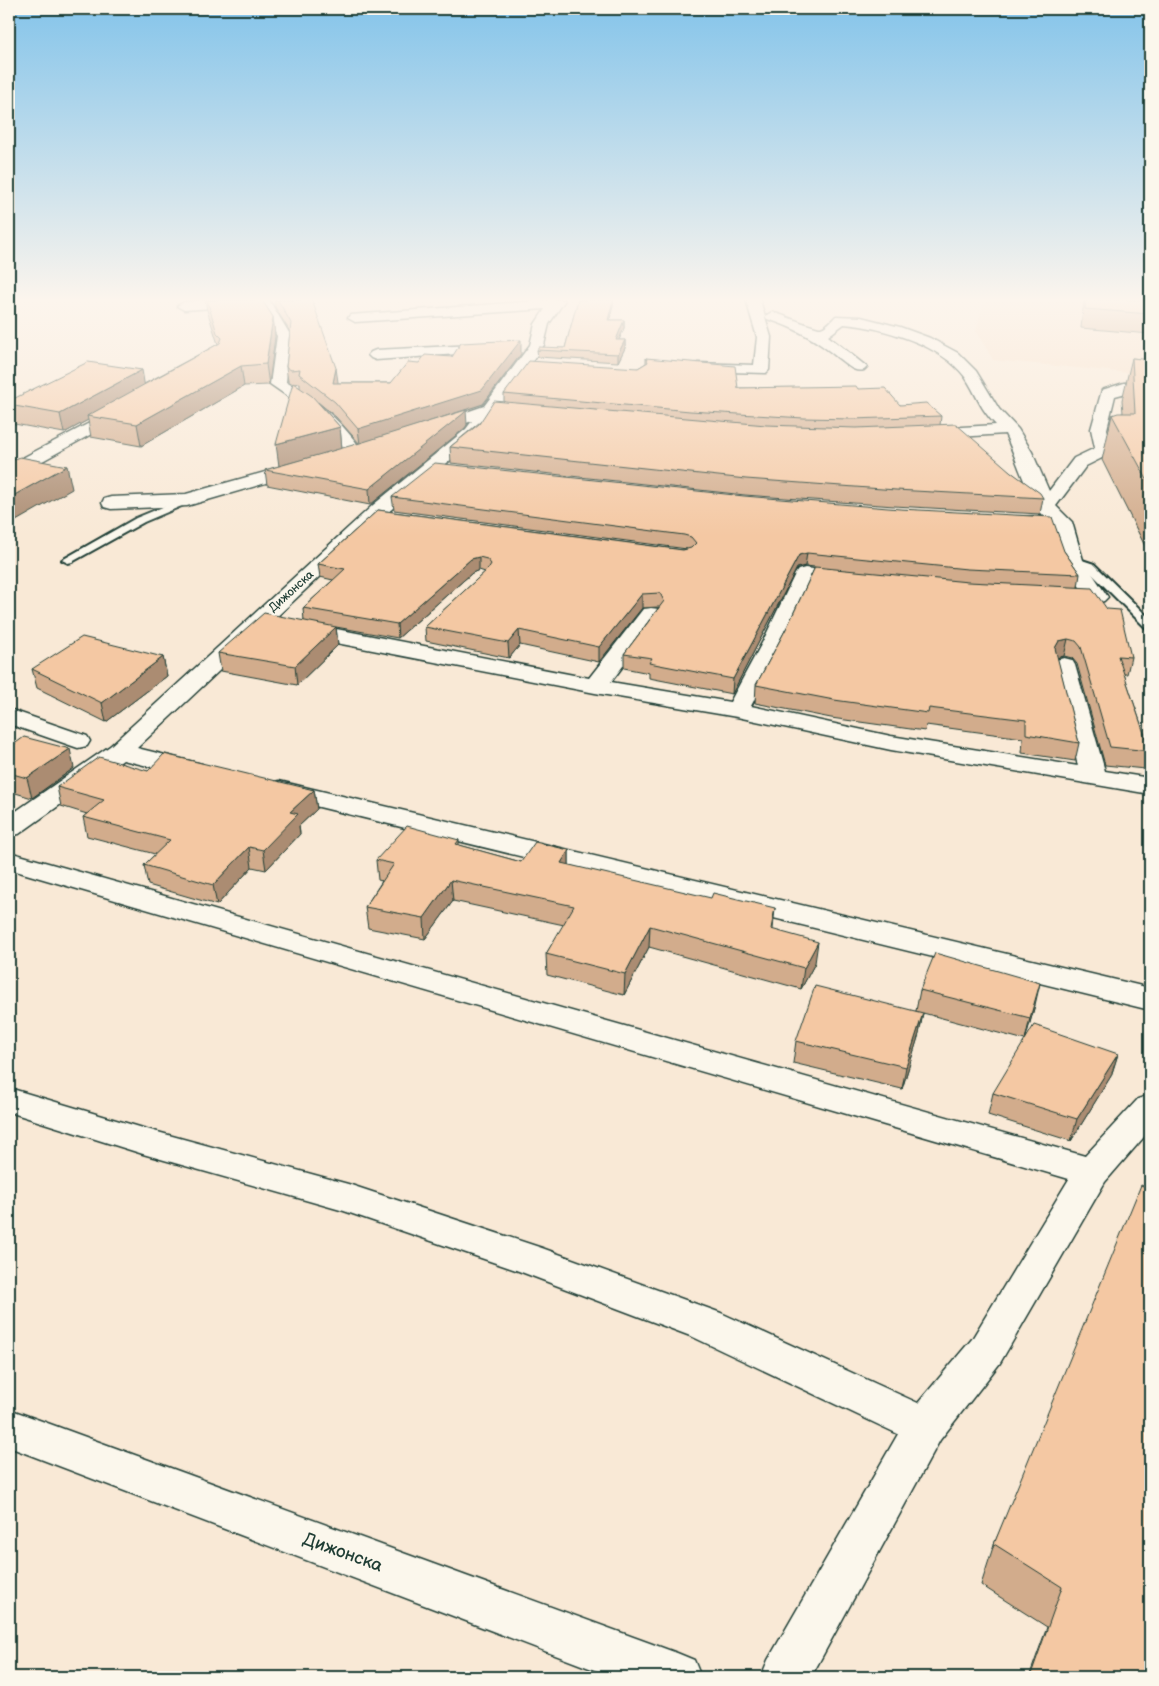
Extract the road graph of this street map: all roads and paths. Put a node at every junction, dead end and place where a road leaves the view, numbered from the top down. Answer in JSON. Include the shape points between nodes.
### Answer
{"nodes":[{"id":1,"x":279,"y":379,"type":"edge"},
{"id":2,"x":509,"y":379,"type":"edge"},
{"id":3,"x":974,"y":379,"type":"edge"},
{"id":4,"x":1150,"y":386,"type":"edge"},
{"id":5,"x":133,"y":404,"type":"edge"},
{"id":6,"x":490,"y":409,"type":"junction"},
{"id":7,"x":538,"y":413,"type":"edge"},
{"id":8,"x":1010,"y":429,"type":"junction"},
{"id":9,"x":911,"y":434,"type":"edge"},
{"id":10,"x":412,"y":436,"type":"edge"},
{"id":11,"x":374,"y":447,"type":"edge"},
{"id":12,"x":314,"y":464,"type":"edge"},
{"id":13,"x":431,"y":467,"type":"junction"},
{"id":14,"x":458,"y":470,"type":"edge"},
{"id":15,"x":9,"y":472,"type":"edge"},
{"id":16,"x":186,"y":500,"type":"junction"},
{"id":17,"x":111,"y":503,"type":"dead end"},
{"id":18,"x":1046,"y":507,"type":"junction"},
{"id":19,"x":373,"y":515,"type":"junction"},
{"id":20,"x":396,"y":518,"type":"edge"},
{"id":21,"x":1002,"y":520,"type":"edge"},
{"id":22,"x":1062,"y":522,"type":"junction"},
{"id":23,"x":68,"y":560,"type":"dead end"},
{"id":24,"x":1073,"y":560,"type":"junction"},
{"id":25,"x":871,"y":581,"type":"edge"},
{"id":26,"x":1078,"y":596,"type":"edge"},
{"id":27,"x":651,"y":614,"type":"dead end"},
{"id":28,"x":257,"y":621,"type":"junction"},
{"id":29,"x":1150,"y":625,"type":"edge"},
{"id":30,"x":1064,"y":665,"type":"dead end"},
{"id":31,"x":595,"y":686,"type":"junction"},
{"id":32,"x":737,"y":710,"type":"junction"},
{"id":33,"x":9,"y":716,"type":"edge"},
{"id":34,"x":78,"y":741,"type":"dead end"},
{"id":35,"x":119,"y":751,"type":"junction"},
{"id":36,"x":216,"y":774,"type":"edge"},
{"id":37,"x":1094,"y":777,"type":"junction"},
{"id":38,"x":254,"y":784,"type":"edge"},
{"id":39,"x":1150,"y":786,"type":"edge"},
{"id":40,"x":9,"y":828,"type":"edge"},
{"id":41,"x":9,"y":860,"type":"edge"},
{"id":42,"x":1150,"y":999,"type":"edge"},
{"id":43,"x":9,"y":1100,"type":"edge"},
{"id":44,"x":1150,"y":1108,"type":"edge"},
{"id":45,"x":1092,"y":1172,"type":"junction"},
{"id":46,"x":926,"y":1426,"type":"junction"},
{"id":47,"x":9,"y":1428,"type":"edge"},
{"id":48,"x":677,"y":1677,"type":"edge"},
{"id":49,"x":785,"y":1677,"type":"edge"}],
"edges":[{"from":1,"to":11,"type":"street","via":[[278,384],[308,401],[340,431],[347,455]]},
{"from":2,"to":6,"type":"street","name":"Дижонска"},
{"from":3,"to":8,"type":"street","via":[[992,412]]},
{"from":4,"to":18,"type":"street","via":[[1108,393],[1099,429],[1104,450],[1080,462]]},
{"from":5,"to":15,"type":"street"},
{"from":6,"to":7,"type":"street"},
{"from":6,"to":10,"type":"street"},
{"from":6,"to":13,"type":"street","name":"Дижонска","via":[[472,433]]},
{"from":8,"to":9,"type":"street"},
{"from":8,"to":18,"type":"street"},
{"from":12,"to":16,"type":"street"},
{"from":13,"to":14,"type":"street"},
{"from":13,"to":19,"type":"street","name":"Дижонска"},
{"from":16,"to":17,"type":"street"},
{"from":16,"to":23,"type":"lane","via":[[140,520]]},
{"from":18,"to":22,"type":"street"},
{"from":19,"to":20,"type":"street"},
{"from":19,"to":28,"type":"street","name":"Дижонска"},
{"from":21,"to":22,"type":"street"},
{"from":22,"to":24,"type":"street"},
{"from":24,"to":26,"type":"street","via":[[1097,597]]},
{"from":24,"to":29,"type":"lane","via":[[1090,566]]},
{"from":25,"to":32,"type":"street","via":[[805,574]]},
{"from":27,"to":31,"type":"street"},
{"from":28,"to":31,"type":"street","via":[[410,641]]},
{"from":28,"to":35,"type":"street","name":"Дижонска"},
{"from":30,"to":37,"type":"street"},
{"from":31,"to":32,"type":"street"},
{"from":32,"to":37,"type":"street","via":[[891,743]]},
{"from":33,"to":34,"type":"street"},
{"from":35,"to":36,"type":"street"},
{"from":35,"to":40,"type":"street","name":"Дижонска"},
{"from":37,"to":39,"type":"street"},
{"from":38,"to":42,"type":"street"},
{"from":41,"to":45,"type":"street"},
{"from":43,"to":46,"type":"street","via":[[348,1198],[528,1259],[707,1325]]},
{"from":44,"to":45,"type":"street"},
{"from":45,"to":46,"type":"street","via":[[986,1351]]},
{"from":46,"to":49,"type":"street"},
{"from":47,"to":48,"type":"street","name":"Дижонска"}]}
